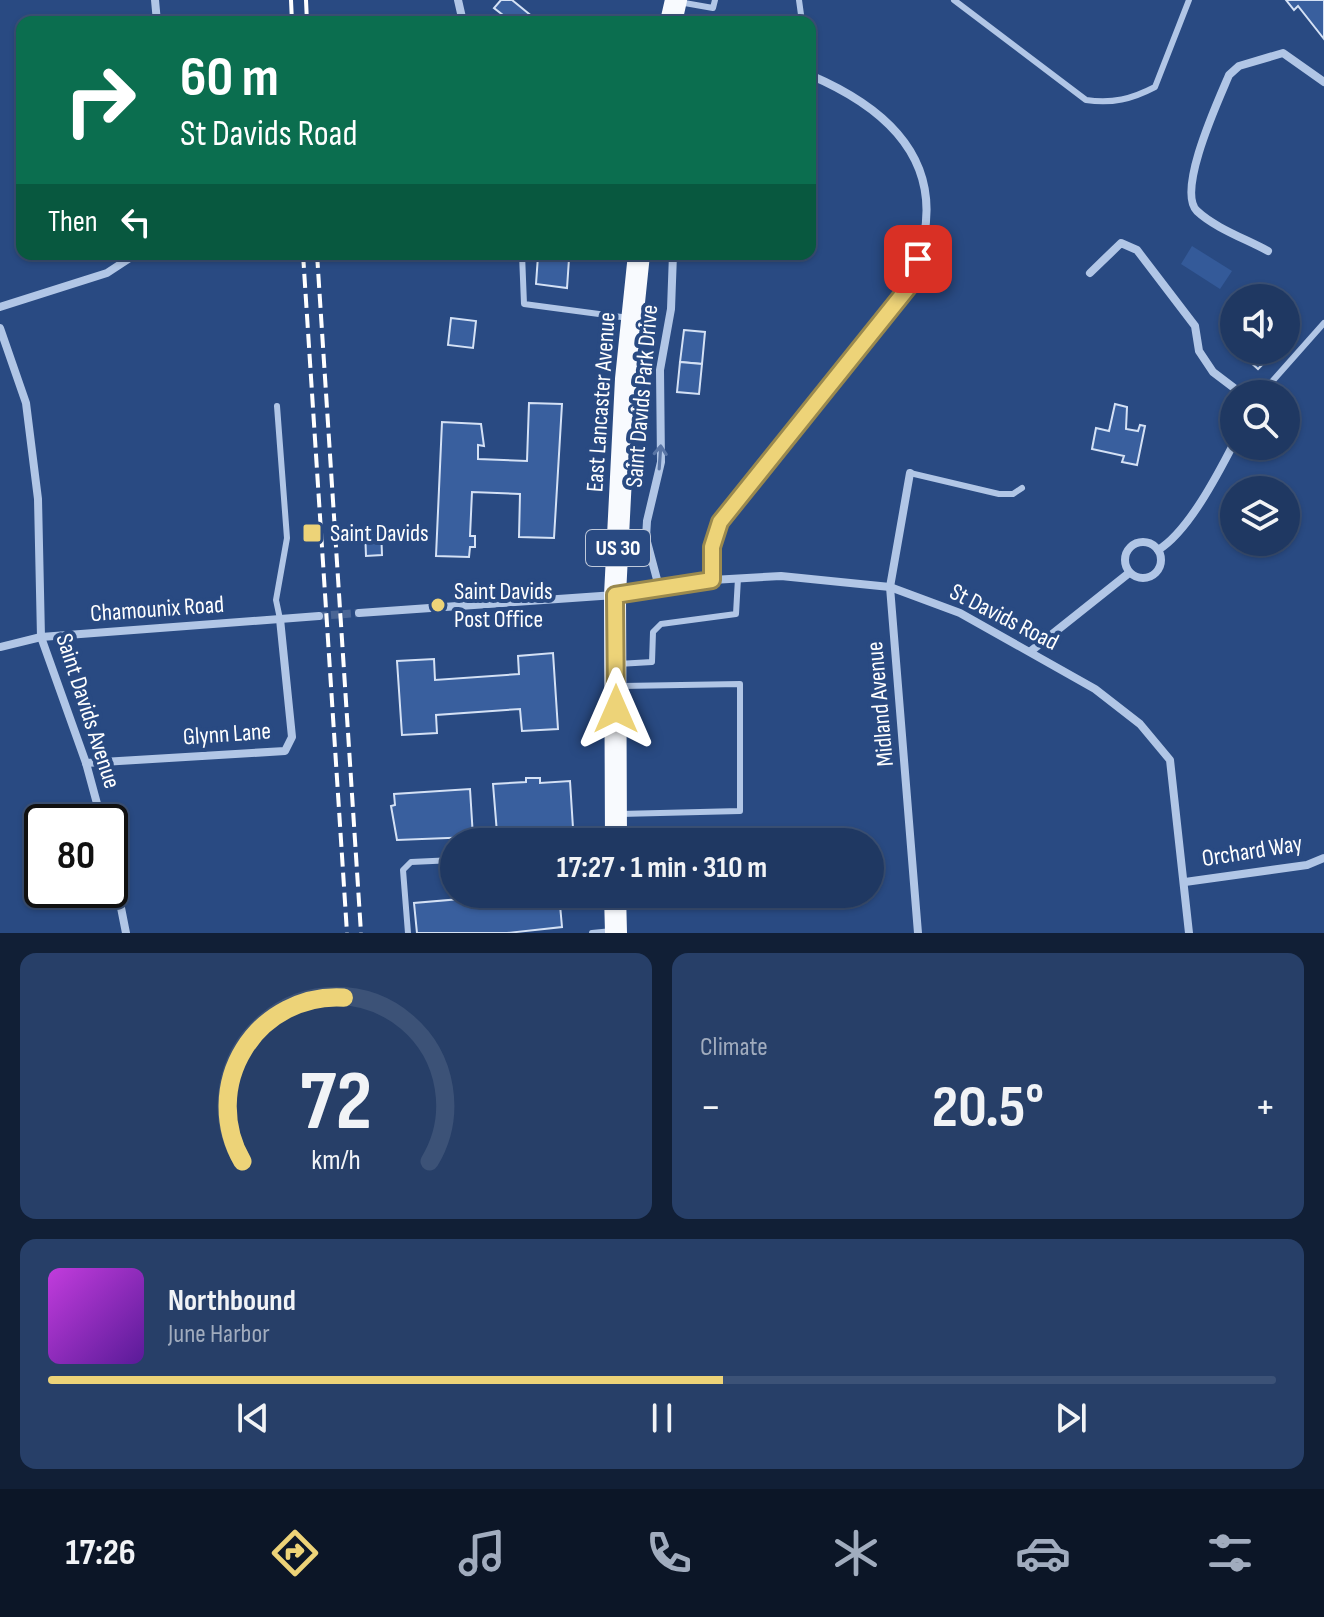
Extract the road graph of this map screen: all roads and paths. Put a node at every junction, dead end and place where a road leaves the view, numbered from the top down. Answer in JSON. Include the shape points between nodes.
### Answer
{"nodes":[{"id":1,"x":676,"y":0,"type":"edge"},
{"id":2,"x":715,"y":0,"type":"edge"},
{"id":3,"x":954,"y":0,"type":"edge"},
{"id":4,"x":1189,"y":0,"type":"edge"},
{"id":5,"x":816,"y":78,"type":"edge"},
{"id":6,"x":1324,"y":82,"type":"edge"},
{"id":7,"x":1268,"y":251,"type":"dead end"},
{"id":8,"x":127,"y":260,"type":"edge"},
{"id":9,"x":522,"y":260,"type":"edge"},
{"id":10,"x":638,"y":260,"type":"edge"},
{"id":11,"x":673,"y":260,"type":"edge"},
{"id":12,"x":1090,"y":273,"type":"dead end"},
{"id":13,"x":0,"y":307,"type":"edge"},
{"id":14,"x":632,"y":319,"type":"junction"},
{"id":15,"x":1324,"y":323,"type":"edge"},
{"id":16,"x":0,"y":328,"type":"edge"},
{"id":17,"x":1224,"y":380,"type":"edge"},
{"id":18,"x":1273,"y":380,"type":"edge"},
{"id":19,"x":277,"y":406,"type":"dead end"},
{"id":20,"x":1223,"y":460,"type":"edge"},
{"id":21,"x":910,"y":473,"type":"joint"},
{"id":22,"x":1022,"y":488,"type":"dead end"},
{"id":23,"x":1158,"y":550,"type":"junction"},
{"id":24,"x":1129,"y":573,"type":"junction"},
{"id":25,"x":738,"y":578,"type":"junction"},
{"id":26,"x":712,"y":580,"type":"junction"},
{"id":27,"x":659,"y":587,"type":"junction"},
{"id":28,"x":890,"y":587,"type":"junction"},
{"id":29,"x":615,"y":595,"type":"junction"},
{"id":30,"x":359,"y":613,"type":"tunnel mouth"},
{"id":31,"x":319,"y":616,"type":"tunnel mouth"},
{"id":32,"x":280,"y":619,"type":"junction"},
{"id":33,"x":41,"y":637,"type":"junction"},
{"id":34,"x":0,"y":647,"type":"edge"},
{"id":35,"x":1031,"y":651,"type":"junction"},
{"id":36,"x":616,"y":675,"type":"junction"},
{"id":37,"x":86,"y":763,"type":"junction"},
{"id":38,"x":97,"y":804,"type":"edge"},
{"id":39,"x":616,"y":814,"type":"junction"},
{"id":40,"x":616,"y":828,"type":"edge"},
{"id":41,"x":1324,"y":858,"type":"edge"},
{"id":42,"x":440,"y":861,"type":"edge"},
{"id":43,"x":1185,"y":882,"type":"junction"},
{"id":44,"x":121,"y":908,"type":"edge"},
{"id":45,"x":615,"y":908,"type":"edge"},
{"id":46,"x":616,"y":932,"type":"edge"},
{"id":47,"x":126,"y":933,"type":"edge"},
{"id":48,"x":408,"y":933,"type":"edge"},
{"id":49,"x":592,"y":933,"type":"edge"},
{"id":50,"x":918,"y":933,"type":"edge"},
{"id":51,"x":1189,"y":933,"type":"edge"}],
"edges":[{"from":1,"to":2,"type":"lane","via":[[713,8]]},
{"from":3,"to":4,"type":"lane","via":[[1086,100],[1104,103],[1155,87]]},
{"from":5,"to":26,"type":"street","via":[[849,92],[887,119],[905,141],[925,197],[925,235],[911,284],[720,522],[712,547]]},
{"from":6,"to":7,"type":"street","via":[[1283,53],[1239,66],[1229,75],[1194,170],[1189,189],[1197,211]]},
{"from":8,"to":13,"type":"street","via":[[107,273]]},
{"from":9,"to":14,"type":"lane","via":[[524,304]]},
{"from":10,"to":14,"type":"highway","name":"East Lancaster Avenue","number":"US 30"},
{"from":27,"to":11,"type":"street","name":"Saint Davids Park Drive","one_way":true,"via":[[646,538],[661,462],[660,370]]},
{"from":12,"to":17,"type":"street","via":[[1121,243],[1137,250],[1195,326],[1199,351]]},
{"from":14,"to":29,"type":"highway","name":"East Lancaster Avenue","number":"US 30"},
{"from":15,"to":18,"type":"lane"},
{"from":16,"to":33,"type":"street","name":"Saint Davids Avenue","via":[[26,403],[38,499]]},
{"from":19,"to":32,"type":"lane","via":[[287,538],[276,600]]},
{"from":20,"to":23,"type":"street","via":[[1172,540]]},
{"from":21,"to":22,"type":"lane","via":[[999,494]]},
{"from":21,"to":28,"type":"street","name":"Midland Avenue"},
{"from":23,"to":24,"type":"street","via":[[1161,563],[1156,574],[1143,579]]},
{"from":23,"to":24,"type":"street","via":[[1146,542],[1131,547],[1125,562]]},
{"from":24,"to":35,"type":"street"},
{"from":25,"to":26,"type":"street","name":"St Davids Road"},
{"from":25,"to":28,"type":"street","name":"St Davids Road","via":[[781,576]]},
{"from":25,"to":36,"type":"lane","via":[[736,614],[661,624],[653,632],[652,662]]},
{"from":26,"to":27,"type":"street","name":"St Davids Road"},
{"from":27,"to":29,"type":"street","name":"St Davids Road"},
{"from":28,"to":35,"type":"street","name":"St Davids Road","via":[[960,613]]},
{"from":28,"to":50,"type":"street","name":"Midland Avenue"},
{"from":29,"to":30,"type":"street"},
{"from":29,"to":36,"type":"highway","name":"East Lancaster Avenue","number":"US 30"},
{"from":31,"to":32,"type":"street","name":"Chamounix Road"},
{"from":32,"to":33,"type":"street","name":"Chamounix Road"},
{"from":32,"to":37,"type":"street","name":"Glynn Lane","via":[[292,737],[285,751]]},
{"from":33,"to":34,"type":"street","name":"Chamounix Road"},
{"from":33,"to":37,"type":"street","name":"Saint Davids Avenue"},
{"from":35,"to":43,"type":"street","name":"St Davids Road","via":[[1095,689],[1140,724],[1170,760]]},
{"from":36,"to":39,"type":"highway","name":"East Lancaster Avenue","number":"US 30"},
{"from":36,"to":39,"type":"lane","via":[[740,684],[740,811]]},
{"from":37,"to":38,"type":"street","name":"Saint Davids Avenue"},
{"from":39,"to":40,"type":"highway","name":"East Lancaster Avenue","number":"US 30"},
{"from":41,"to":43,"type":"street","name":"Orchard Way","via":[[1307,865]]},
{"from":42,"to":48,"type":"lane","via":[[411,862],[403,870]]},
{"from":43,"to":51,"type":"street","name":"St Davids Road"},
{"from":44,"to":47,"type":"street"},
{"from":45,"to":46,"type":"highway"},
{"from":46,"to":49,"type":"lane"}]}
